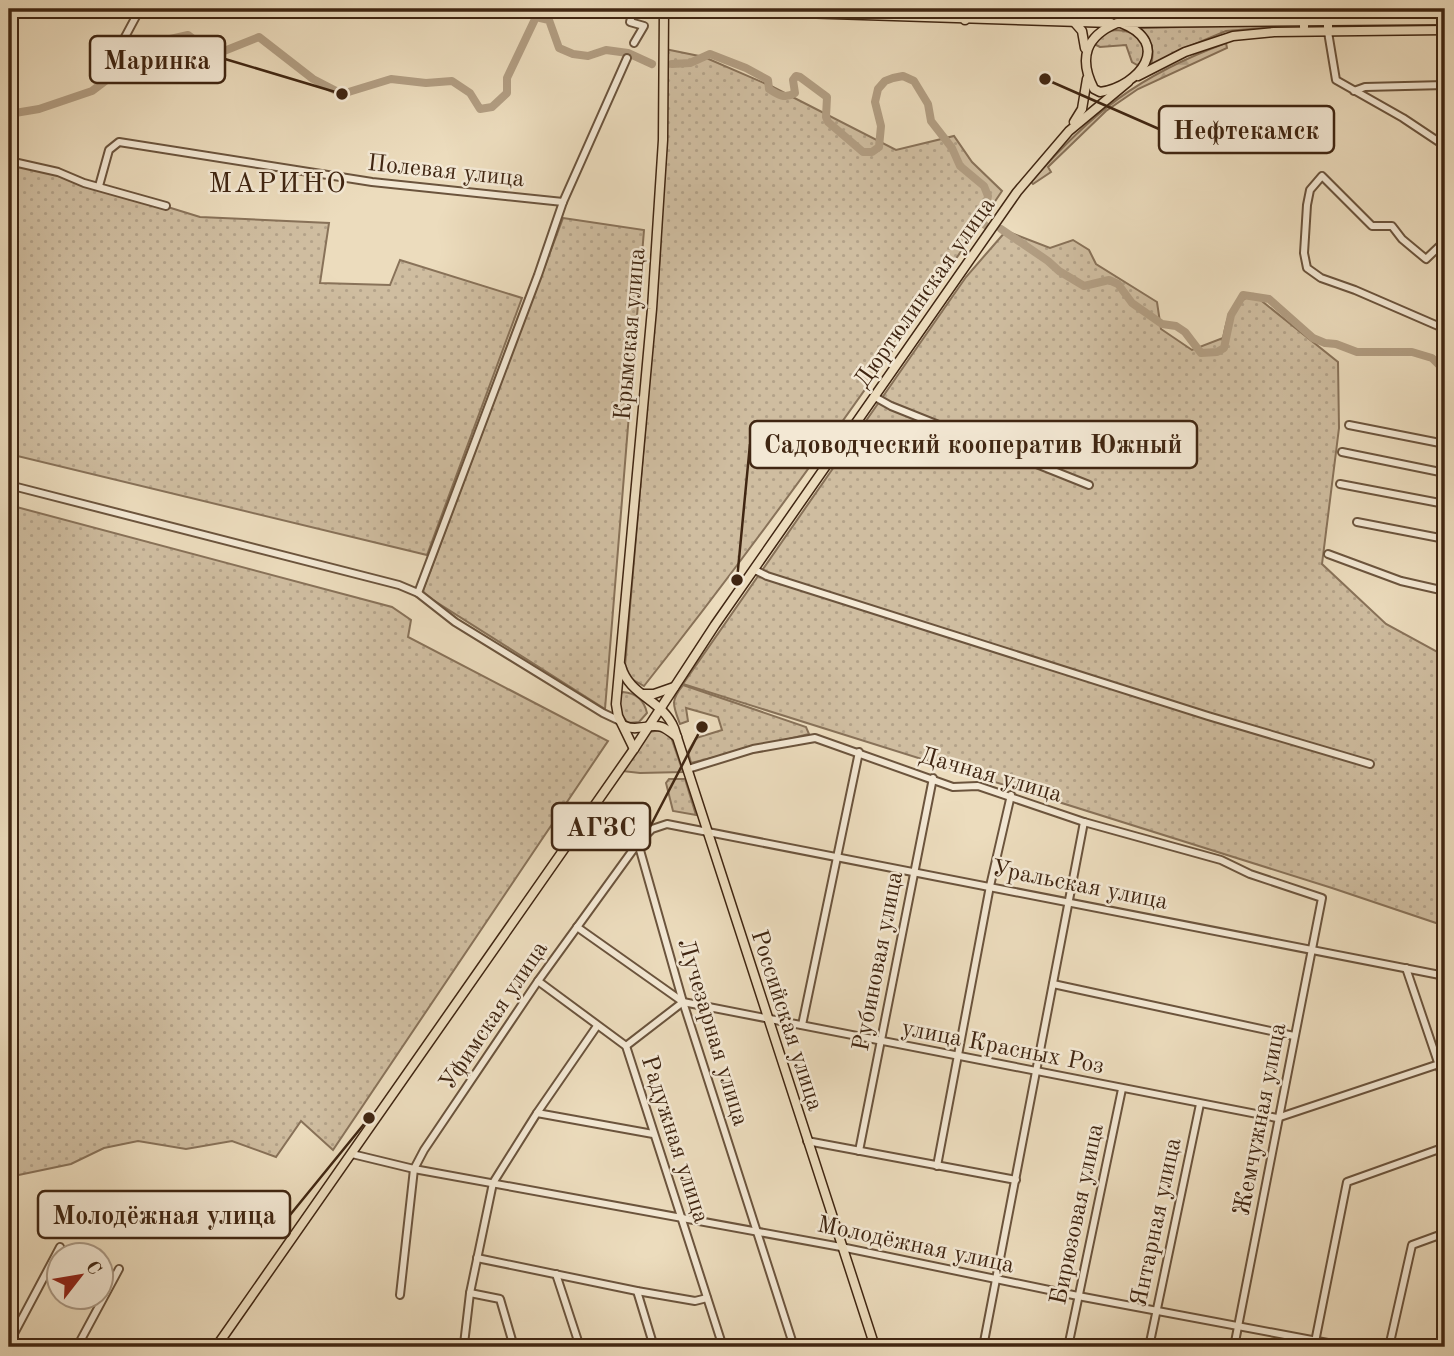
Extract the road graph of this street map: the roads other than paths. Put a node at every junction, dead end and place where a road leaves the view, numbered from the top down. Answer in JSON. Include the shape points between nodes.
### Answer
{"nodes":[{"id":1,"x":140,"y":9,"type":"edge"},
{"id":2,"x":634,"y":9,"type":"edge"},
{"id":3,"x":664,"y":9,"type":"edge"},
{"id":4,"x":680,"y":9,"type":"edge"},
{"id":5,"x":965,"y":9,"type":"edge"},
{"id":6,"x":1304,"y":9,"type":"edge"},
{"id":7,"x":1328,"y":9,"type":"edge"},
{"id":8,"x":965,"y":20,"type":"junction"},
{"id":9,"x":1445,"y":20,"type":"edge"},
{"id":10,"x":1276,"y":22,"type":"junction"},
{"id":11,"x":1304,"y":22,"type":"junction"},
{"id":12,"x":1328,"y":22,"type":"junction"},
{"id":13,"x":1075,"y":23,"type":"junction"},
{"id":14,"x":1119,"y":23,"type":"junction"},
{"id":15,"x":1445,"y":30,"type":"edge"},
{"id":16,"x":1274,"y":32,"type":"junction"},
{"id":17,"x":1304,"y":32,"type":"junction"},
{"id":18,"x":1328,"y":32,"type":"junction"},
{"id":19,"x":634,"y":43,"type":"dead end"},
{"id":20,"x":627,"y":58,"type":"dead end"},
{"id":21,"x":111,"y":64,"type":"dead end"},
{"id":22,"x":1087,"y":67,"type":"junction"},
{"id":23,"x":1129,"y":81,"type":"junction"},
{"id":24,"x":1445,"y":85,"type":"edge"},
{"id":25,"x":1354,"y":91,"type":"junction"},
{"id":26,"x":1069,"y":131,"type":"junction"},
{"id":27,"x":1445,"y":146,"type":"edge"},
{"id":28,"x":9,"y":161,"type":"edge"},
{"id":29,"x":99,"y":186,"type":"junction"},
{"id":30,"x":563,"y":202,"type":"junction"},
{"id":31,"x":166,"y":206,"type":"dead end"},
{"id":32,"x":1445,"y":242,"type":"edge"},
{"id":33,"x":1445,"y":330,"type":"edge"},
{"id":34,"x":875,"y":397,"type":"junction"},
{"id":35,"x":1349,"y":425,"type":"dead end"},
{"id":36,"x":1445,"y":444,"type":"edge"},
{"id":37,"x":1342,"y":452,"type":"dead end"},
{"id":38,"x":1445,"y":473,"type":"edge"},
{"id":39,"x":1340,"y":484,"type":"dead end"},
{"id":40,"x":9,"y":485,"type":"edge"},
{"id":41,"x":1089,"y":485,"type":"dead end"},
{"id":42,"x":1445,"y":504,"type":"edge"},
{"id":43,"x":1357,"y":522,"type":"dead end"},
{"id":44,"x":1445,"y":539,"type":"edge"},
{"id":45,"x":1328,"y":554,"type":"dead end"},
{"id":46,"x":755,"y":570,"type":"junction"},
{"id":47,"x":1445,"y":591,"type":"edge"},
{"id":48,"x":418,"y":593,"type":"junction"},
{"id":49,"x":620,"y":663,"type":"junction"},
{"id":50,"x":674,"y":687,"type":"junction"},
{"id":51,"x":633,"y":689,"type":"junction"},
{"id":52,"x":642,"y":694,"type":"junction"},
{"id":53,"x":616,"y":701,"type":"junction"},
{"id":54,"x":661,"y":707,"type":"junction"},
{"id":55,"x":603,"y":713,"type":"junction"},
{"id":56,"x":653,"y":718,"type":"junction"},
{"id":57,"x":622,"y":723,"type":"junction"},
{"id":58,"x":647,"y":727,"type":"junction"},
{"id":59,"x":676,"y":733,"type":"junction"},
{"id":60,"x":634,"y":748,"type":"junction"},
{"id":61,"x":859,"y":752,"type":"junction"},
{"id":62,"x":1370,"y":764,"type":"dead end"},
{"id":63,"x":688,"y":769,"type":"junction"},
{"id":64,"x":933,"y":778,"type":"junction"},
{"id":65,"x":1011,"y":795,"type":"junction"},
{"id":66,"x":1084,"y":822,"type":"junction"},
{"id":67,"x":707,"y":831,"type":"junction"},
{"id":68,"x":638,"y":843,"type":"junction"},
{"id":69,"x":836,"y":856,"type":"junction"},
{"id":70,"x":913,"y":872,"type":"junction"},
{"id":71,"x":990,"y":886,"type":"junction"},
{"id":72,"x":1322,"y":898,"type":"joint"},
{"id":73,"x":1068,"y":901,"type":"junction"},
{"id":74,"x":577,"y":927,"type":"junction"},
{"id":75,"x":1313,"y":949,"type":"junction"},
{"id":76,"x":1406,"y":968,"type":"junction"},
{"id":77,"x":1445,"y":976,"type":"edge"},
{"id":78,"x":538,"y":981,"type":"junction"},
{"id":79,"x":1053,"y":985,"type":"junction"},
{"id":80,"x":683,"y":1002,"type":"junction"},
{"id":81,"x":766,"y":1017,"type":"junction"},
{"id":82,"x":597,"y":1026,"type":"junction"},
{"id":83,"x":802,"y":1026,"type":"junction"},
{"id":84,"x":1294,"y":1036,"type":"junction"},
{"id":85,"x":881,"y":1041,"type":"junction"},
{"id":86,"x":626,"y":1046,"type":"junction"},
{"id":87,"x":959,"y":1056,"type":"junction"},
{"id":88,"x":1439,"y":1064,"type":"junction"},
{"id":89,"x":1035,"y":1069,"type":"junction"},
{"id":90,"x":1445,"y":1083,"type":"edge"},
{"id":91,"x":1122,"y":1089,"type":"junction"},
{"id":92,"x":1200,"y":1104,"type":"junction"},
{"id":93,"x":537,"y":1113,"type":"junction"},
{"id":94,"x":1277,"y":1118,"type":"junction"},
{"id":95,"x":653,"y":1134,"type":"junction"},
{"id":96,"x":807,"y":1141,"type":"junction"},
{"id":97,"x":1445,"y":1147,"type":"edge"},
{"id":98,"x":859,"y":1151,"type":"junction"},
{"id":99,"x":352,"y":1154,"type":"junction"},
{"id":100,"x":937,"y":1166,"type":"junction"},
{"id":101,"x":414,"y":1168,"type":"junction"},
{"id":102,"x":1016,"y":1180,"type":"junction"},
{"id":103,"x":493,"y":1183,"type":"junction"},
{"id":104,"x":682,"y":1218,"type":"junction"},
{"id":105,"x":756,"y":1231,"type":"junction"},
{"id":106,"x":1445,"y":1233,"type":"edge"},
{"id":107,"x":841,"y":1247,"type":"junction"},
{"id":108,"x":477,"y":1258,"type":"junction"},
{"id":109,"x":119,"y":1269,"type":"dead end"},
{"id":110,"x":46,"y":1274,"type":"edge"},
{"id":111,"x":556,"y":1274,"type":"junction"},
{"id":112,"x":996,"y":1280,"type":"junction"},
{"id":113,"x":636,"y":1291,"type":"junction"},
{"id":114,"x":470,"y":1293,"type":"junction"},
{"id":115,"x":400,"y":1295,"type":"dead end"},
{"id":116,"x":1078,"y":1296,"type":"junction"},
{"id":117,"x":706,"y":1298,"type":"junction"},
{"id":118,"x":1157,"y":1310,"type":"junction"},
{"id":119,"x":1238,"y":1326,"type":"junction"},
{"id":120,"x":9,"y":1344,"type":"edge"},
{"id":121,"x":1315,"y":1344,"type":"edge"},
{"id":122,"x":16,"y":1347,"type":"edge"},
{"id":123,"x":77,"y":1347,"type":"edge"},
{"id":124,"x":216,"y":1347,"type":"edge"},
{"id":125,"x":469,"y":1347,"type":"edge"},
{"id":126,"x":514,"y":1347,"type":"edge"},
{"id":127,"x":580,"y":1347,"type":"edge"},
{"id":128,"x":654,"y":1347,"type":"edge"},
{"id":129,"x":723,"y":1347,"type":"edge"},
{"id":130,"x":794,"y":1347,"type":"edge"},
{"id":131,"x":875,"y":1347,"type":"edge"},
{"id":132,"x":983,"y":1347,"type":"edge"},
{"id":133,"x":1068,"y":1347,"type":"edge"},
{"id":134,"x":1149,"y":1347,"type":"edge"},
{"id":135,"x":1234,"y":1347,"type":"edge"},
{"id":136,"x":1349,"y":1347,"type":"edge"},
{"id":137,"x":1389,"y":1347,"type":"edge"}],
"edges":[{"from":1,"to":21,"type":"street"},
{"from":2,"to":19,"type":"street","via":[[630,22],[644,26]]},
{"from":3,"to":49,"type":"main road","name":"Крымская улица","via":[[663,141],[652,309]]},
{"from":4,"to":8,"type":"main road"},
{"from":5,"to":8,"type":"main road"},
{"from":6,"to":11,"type":"main road"},
{"from":7,"to":12,"type":"main road"},
{"from":8,"to":13,"type":"main road"},
{"from":9,"to":12,"type":"main road"},
{"from":10,"to":11,"type":"main road"},
{"from":10,"to":14,"type":"main road"},
{"from":10,"to":16,"type":"main road","via":[[1280,28]]},
{"from":11,"to":12,"type":"main road"},
{"from":11,"to":17,"type":"main road"},
{"from":12,"to":18,"type":"main road"},
{"from":13,"to":14,"type":"main road"},
{"from":13,"to":22,"type":"main road","via":[[1083,33]]},
{"from":14,"to":22,"type":"main road","via":[[1093,37]]},
{"from":14,"to":23,"type":"main road","via":[[1138,32],[1149,52],[1146,64]]},
{"from":15,"to":18,"type":"main road"},
{"from":16,"to":17,"type":"main road"},
{"from":16,"to":23,"type":"main road","via":[[1217,41]]},
{"from":17,"to":18,"type":"main road"},
{"from":18,"to":25,"type":"street","via":[[1334,78]]},
{"from":20,"to":30,"type":"street"},
{"from":22,"to":23,"type":"main road","via":[[1094,89],[1100,92]]},
{"from":22,"to":26,"type":"main road","via":[[1082,109]]},
{"from":23,"to":26,"type":"main road"},
{"from":24,"to":25,"type":"street"},
{"from":25,"to":27,"type":"street"},
{"from":26,"to":34,"type":"main road","name":"Дюртюлинская улица","via":[[1017,192]]},
{"from":28,"to":29,"type":"street"},
{"from":29,"to":30,"type":"street","name":"Полевая улица","via":[[109,150],[119,142],[372,182]]},
{"from":29,"to":31,"type":"street"},
{"from":30,"to":48,"type":"street"},
{"from":32,"to":33,"type":"street","via":[[1426,259],[1392,226],[1372,226],[1322,176],[1310,190],[1304,253],[1307,268]]},
{"from":34,"to":41,"type":"street"},
{"from":34,"to":46,"type":"main road","name":"Дюртюлинская улица"},
{"from":35,"to":36,"type":"street"},
{"from":37,"to":38,"type":"street"},
{"from":39,"to":42,"type":"street"},
{"from":40,"to":48,"type":"street"},
{"from":43,"to":44,"type":"street"},
{"from":45,"to":47,"type":"street","via":[[1401,581]]},
{"from":46,"to":50,"type":"main road","name":"Дюртюлинская улица"},
{"from":46,"to":62,"type":"street"},
{"from":48,"to":55,"type":"street","via":[[455,622]]},
{"from":49,"to":51,"type":"main road"},
{"from":49,"to":53,"type":"main road","name":"Крымская улица"},
{"from":50,"to":52,"type":"main road"},
{"from":50,"to":54,"type":"main road","name":"Дюртюлинская улица"},
{"from":50,"to":59,"type":"main road","via":[[669,696]]},
{"from":51,"to":52,"type":"main road"},
{"from":51,"to":53,"type":"main road","via":[[622,689]]},
{"from":52,"to":54,"type":"main road"},
{"from":52,"to":56,"type":"main road"},
{"from":53,"to":55,"type":"street"},
{"from":53,"to":57,"type":"main road"},
{"from":54,"to":56,"type":"main road","name":"Дюртюлинская улица"},
{"from":54,"to":59,"type":"main road","name":"Российская улица"},
{"from":55,"to":57,"type":"street"},
{"from":56,"to":58,"type":"main road"},
{"from":57,"to":58,"type":"main road","via":[[630,729]]},
{"from":57,"to":60,"type":"main road"},
{"from":58,"to":59,"type":"main road"},
{"from":58,"to":60,"type":"main road"},
{"from":59,"to":63,"type":"main road","name":"Российская улица"},
{"from":60,"to":99,"type":"main road"},
{"from":61,"to":63,"type":"street","name":"Дачная улица","via":[[815,738]]},
{"from":61,"to":64,"type":"street","name":"Дачная улица"},
{"from":61,"to":69,"type":"street"},
{"from":63,"to":67,"type":"main road","name":"Российская улица"},
{"from":64,"to":65,"type":"street","name":"Дачная улица","via":[[953,787],[978,786]]},
{"from":64,"to":70,"type":"street","name":"Рубиновая улица"},
{"from":65,"to":66,"type":"street","name":"Дачная улица"},
{"from":65,"to":71,"type":"street"},
{"from":66,"to":72,"type":"street","name":"Дачная улица","via":[[1221,860]]},
{"from":66,"to":73,"type":"street"},
{"from":67,"to":68,"type":"street","name":"Уфимская улица","via":[[667,824],[652,829]]},
{"from":67,"to":69,"type":"street","name":"Уральская улица"},
{"from":67,"to":81,"type":"main road","name":"Российская улица"},
{"from":68,"to":74,"type":"street","name":"Уфимская улица"},
{"from":68,"to":80,"type":"street","name":"Лучезарная улица"},
{"from":69,"to":70,"type":"street","name":"Уральская улица"},
{"from":69,"to":83,"type":"street"},
{"from":70,"to":71,"type":"street","name":"Уральская улица"},
{"from":70,"to":85,"type":"street","name":"Рубиновая улица"},
{"from":71,"to":73,"type":"street","name":"Уральская улица"},
{"from":71,"to":87,"type":"street"},
{"from":72,"to":75,"type":"street","name":"Жемчужная улица"},
{"from":73,"to":75,"type":"street","name":"Уральская улица"},
{"from":73,"to":79,"type":"street"},
{"from":74,"to":78,"type":"street","name":"Уфимская улица"},
{"from":74,"to":80,"type":"street","name":"улица Красных Роз"},
{"from":75,"to":76,"type":"street","name":"Уральская улица"},
{"from":75,"to":84,"type":"street","name":"Жемчужная улица"},
{"from":76,"to":77,"type":"street","name":"Уральская улица"},
{"from":76,"to":88,"type":"street"},
{"from":78,"to":82,"type":"street","name":"Радужная улица"},
{"from":78,"to":101,"type":"street","name":"Уфимская улица"},
{"from":79,"to":84,"type":"street"},
{"from":79,"to":89,"type":"street"},
{"from":80,"to":81,"type":"street","name":"улица Красных Роз"},
{"from":80,"to":86,"type":"street"},
{"from":80,"to":105,"type":"street","name":"Лучезарная улица"},
{"from":81,"to":83,"type":"street","name":"улица Красных Роз"},
{"from":81,"to":96,"type":"main road","name":"Российская улица"},
{"from":82,"to":86,"type":"street","name":"Радужная улица"},
{"from":82,"to":93,"type":"street"},
{"from":83,"to":85,"type":"street","name":"улица Красных Роз"},
{"from":84,"to":94,"type":"street","name":"Жемчужная улица"},
{"from":85,"to":87,"type":"street","name":"улица Красных Роз"},
{"from":85,"to":98,"type":"street","name":"Рубиновая улица"},
{"from":86,"to":95,"type":"street","name":"Радужная улица"},
{"from":87,"to":89,"type":"street","name":"улица Красных Роз"},
{"from":87,"to":100,"type":"street"},
{"from":88,"to":90,"type":"street"},
{"from":88,"to":94,"type":"street","name":"улица Красных Роз"},
{"from":89,"to":91,"type":"street","name":"улица Красных Роз"},
{"from":89,"to":102,"type":"street"},
{"from":91,"to":92,"type":"street","name":"улица Красных Роз"},
{"from":91,"to":116,"type":"street","name":"Бирюзовая улица"},
{"from":92,"to":94,"type":"street","name":"улица Красных Роз"},
{"from":92,"to":118,"type":"street","name":"Янтарная улица"},
{"from":93,"to":95,"type":"street"},
{"from":93,"to":103,"type":"street"},
{"from":94,"to":119,"type":"street","name":"Жемчужная улица"},
{"from":95,"to":104,"type":"street","name":"Радужная улица"},
{"from":96,"to":98,"type":"street"},
{"from":96,"to":107,"type":"main road","name":"Российская улица"},
{"from":97,"to":121,"type":"street","via":[[1348,1182]]},
{"from":98,"to":100,"type":"street"},
{"from":99,"to":101,"type":"street","name":"Молодёжная улица"},
{"from":99,"to":124,"type":"main road"},
{"from":100,"to":102,"type":"street"},
{"from":101,"to":103,"type":"street","name":"Молодёжная улица"},
{"from":101,"to":115,"type":"street","name":"Уфимская улица"},
{"from":102,"to":112,"type":"street"},
{"from":103,"to":104,"type":"street","name":"Молодёжная улица"},
{"from":103,"to":108,"type":"street"},
{"from":104,"to":105,"type":"street","name":"Молодёжная улица"},
{"from":104,"to":117,"type":"street","name":"Радужная улица"},
{"from":105,"to":107,"type":"street","name":"Молодёжная улица"},
{"from":105,"to":130,"type":"street","name":"Лучезарная улица"},
{"from":106,"to":137,"type":"street","via":[[1412,1245]]},
{"from":107,"to":112,"type":"street","name":"Молодёжная улица"},
{"from":107,"to":131,"type":"main road","name":"Российская улица"},
{"from":108,"to":111,"type":"street"},
{"from":108,"to":114,"type":"street"},
{"from":109,"to":123,"type":"street"},
{"from":110,"to":120,"type":"street"},
{"from":111,"to":113,"type":"street"},
{"from":111,"to":127,"type":"street"},
{"from":112,"to":116,"type":"street","name":"Молодёжная улица"},
{"from":112,"to":132,"type":"street"},
{"from":113,"to":117,"type":"street","via":[[695,1301]]},
{"from":113,"to":128,"type":"street"},
{"from":114,"to":125,"type":"street","via":[[464,1343]]},
{"from":114,"to":126,"type":"street","via":[[500,1299]]},
{"from":116,"to":118,"type":"street","name":"Молодёжная улица"},
{"from":116,"to":133,"type":"street","name":"Бирюзовая улица"},
{"from":117,"to":129,"type":"street","name":"Радужная улица"},
{"from":118,"to":119,"type":"street","name":"Молодёжная улица"},
{"from":118,"to":134,"type":"street","name":"Янтарная улица"},
{"from":119,"to":121,"type":"street","name":"Молодёжная улица"},
{"from":119,"to":135,"type":"street","name":"Жемчужная улица"},
{"from":120,"to":122,"type":"street"},
{"from":121,"to":136,"type":"street","name":"Молодёжная улица"}]}
